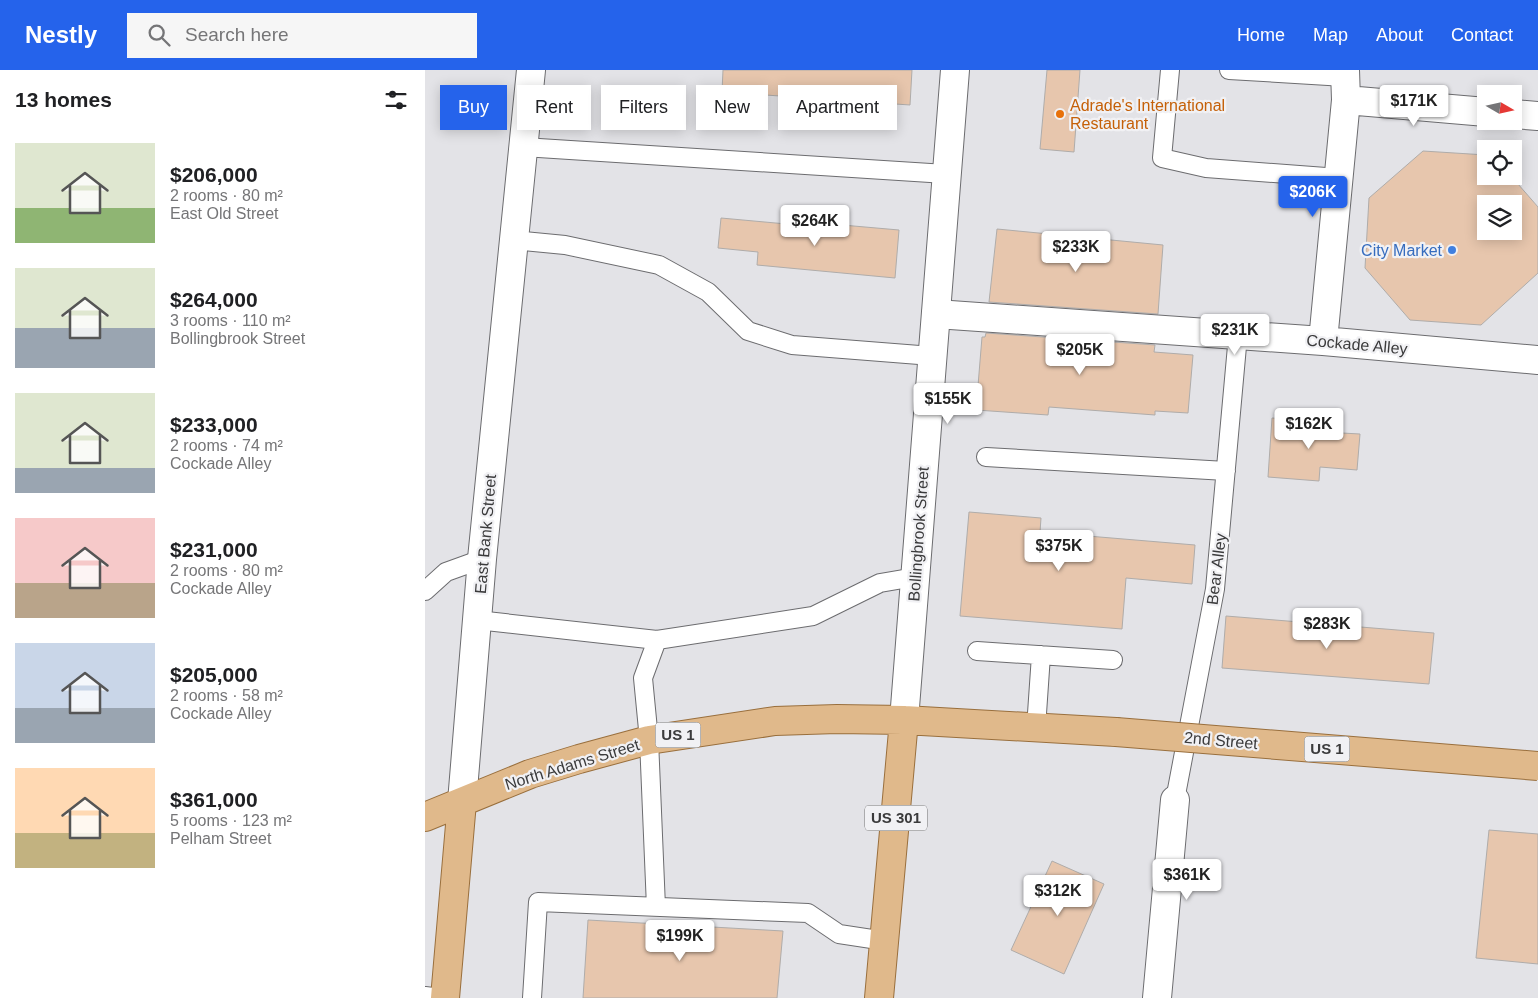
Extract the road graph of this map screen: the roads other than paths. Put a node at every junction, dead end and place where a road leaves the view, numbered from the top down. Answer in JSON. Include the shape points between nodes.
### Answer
{"nodes":[{"id":1,"x":531,"y":70,"type":"edge"},
{"id":2,"x":955,"y":70,"type":"edge"},
{"id":3,"x":1170,"y":70,"type":"edge"},
{"id":4,"x":1229,"y":70,"type":"edge"},
{"id":5,"x":1345,"y":82,"type":"edge"},
{"id":6,"x":1477,"y":110,"type":"edge"},
{"id":7,"x":1523,"y":115,"type":"edge"},
{"id":8,"x":1538,"y":116,"type":"edge"},
{"id":9,"x":523,"y":147,"type":"junction"},
{"id":10,"x":946,"y":174,"type":"junction"},
{"id":11,"x":1339,"y":178,"type":"junction"},
{"id":12,"x":513,"y":240,"type":"junction"},
{"id":13,"x":936,"y":314,"type":"junction"},
{"id":14,"x":1239,"y":335,"type":"junction"},
{"id":15,"x":1323,"y":341,"type":"junction"},
{"id":16,"x":932,"y":356,"type":"junction"},
{"id":17,"x":1538,"y":360,"type":"edge"},
{"id":18,"x":986,"y":457,"type":"dead end"},
{"id":19,"x":1226,"y":471,"type":"junction"},
{"id":20,"x":482,"y":559,"type":"junction"},
{"id":21,"x":915,"y":577,"type":"junction"},
{"id":22,"x":425,"y":591,"type":"edge"},
{"id":23,"x":477,"y":620,"type":"junction"},
{"id":24,"x":657,"y":640,"type":"junction"},
{"id":25,"x":977,"y":650,"type":"dead end"},
{"id":26,"x":1041,"y":655,"type":"junction"},
{"id":27,"x":1113,"y":660,"type":"dead end"},
{"id":28,"x":904,"y":720,"type":"junction"},
{"id":29,"x":1036,"y":728,"type":"junction"},
{"id":30,"x":649,"y":740,"type":"junction"},
{"id":31,"x":1538,"y":766,"type":"edge"},
{"id":32,"x":1175,"y":800,"type":"joint"},
{"id":33,"x":461,"y":802,"type":"junction"},
{"id":34,"x":425,"y":817,"type":"edge"},
{"id":35,"x":656,"y":907,"type":"junction"},
{"id":36,"x":885,"y":941,"type":"junction"},
{"id":37,"x":425,"y":996,"type":"edge"},
{"id":38,"x":443,"y":998,"type":"edge"},
{"id":39,"x":532,"y":998,"type":"edge"},
{"id":40,"x":879,"y":998,"type":"edge"},
{"id":41,"x":1157,"y":998,"type":"edge"}],
"edges":[{"from":1,"to":9,"type":"street","name":"East Bank Street"},
{"from":2,"to":10,"type":"street","name":"Bollingbrook Street"},
{"from":3,"to":11,"type":"lane","via":[[1162,158],[1206,168]]},
{"from":4,"to":5,"type":"lane"},
{"from":5,"to":6,"type":"street"},
{"from":5,"to":11,"type":"street"},
{"from":7,"to":8,"type":"street"},
{"from":9,"to":10,"type":"lane"},
{"from":9,"to":12,"type":"street","name":"East Bank Street"},
{"from":10,"to":13,"type":"street","name":"Bollingbrook Street"},
{"from":11,"to":15,"type":"street"},
{"from":12,"to":16,"type":"lane","via":[[565,246],[659,264],[708,292],[748,331],[792,345]]},
{"from":12,"to":20,"type":"street","name":"East Bank Street"},
{"from":13,"to":14,"type":"street","name":"Cockade Alley"},
{"from":13,"to":16,"type":"street","name":"Bollingbrook Street"},
{"from":14,"to":15,"type":"street","name":"Cockade Alley"},
{"from":14,"to":19,"type":"lane","name":"Bear Alley"},
{"from":15,"to":17,"type":"street","name":"Cockade Alley"},
{"from":16,"to":21,"type":"street","name":"Bollingbrook Street"},
{"from":18,"to":19,"type":"lane"},
{"from":19,"to":32,"type":"lane","name":"Bear Alley","via":[[1215,589]]},
{"from":20,"to":22,"type":"lane","via":[[446,572]]},
{"from":20,"to":23,"type":"street","name":"East Bank Street"},
{"from":21,"to":24,"type":"lane","via":[[880,583],[813,616]]},
{"from":21,"to":28,"type":"street","name":"Bollingbrook Street"},
{"from":23,"to":24,"type":"lane"},
{"from":23,"to":33,"type":"street","name":"East Bank Street"},
{"from":24,"to":30,"type":"lane","via":[[643,678]]},
{"from":25,"to":26,"type":"lane"},
{"from":26,"to":27,"type":"lane"},
{"from":26,"to":29,"type":"lane"},
{"from":28,"to":29,"type":"main road","name":"2nd Street","number":"US 1"},
{"from":28,"to":30,"type":"main road","name":"North Adams Street","number":"US 1","via":[[775,721]]},
{"from":28,"to":36,"type":"main road","name":"Bollingbrook Street","number":"US 301"},
{"from":29,"to":31,"type":"main road","name":"2nd Street","number":"US 1","bridge":true},
{"from":30,"to":33,"type":"main road","name":"North Adams Street","number":"US 1","via":[[531,774]]},
{"from":30,"to":35,"type":"lane"},
{"from":32,"to":41,"type":"street"},
{"from":33,"to":34,"type":"main road","name":"North Adams Street","number":"US 1"},
{"from":33,"to":38,"type":"main road","name":"East Bank Street"},
{"from":35,"to":36,"type":"lane","via":[[808,913],[839,934]]},
{"from":35,"to":39,"type":"lane","via":[[538,902]]},
{"from":36,"to":40,"type":"main road","name":"Bollingbrook Street","number":"US 301"},
{"from":37,"to":38,"type":"lane"}]}
